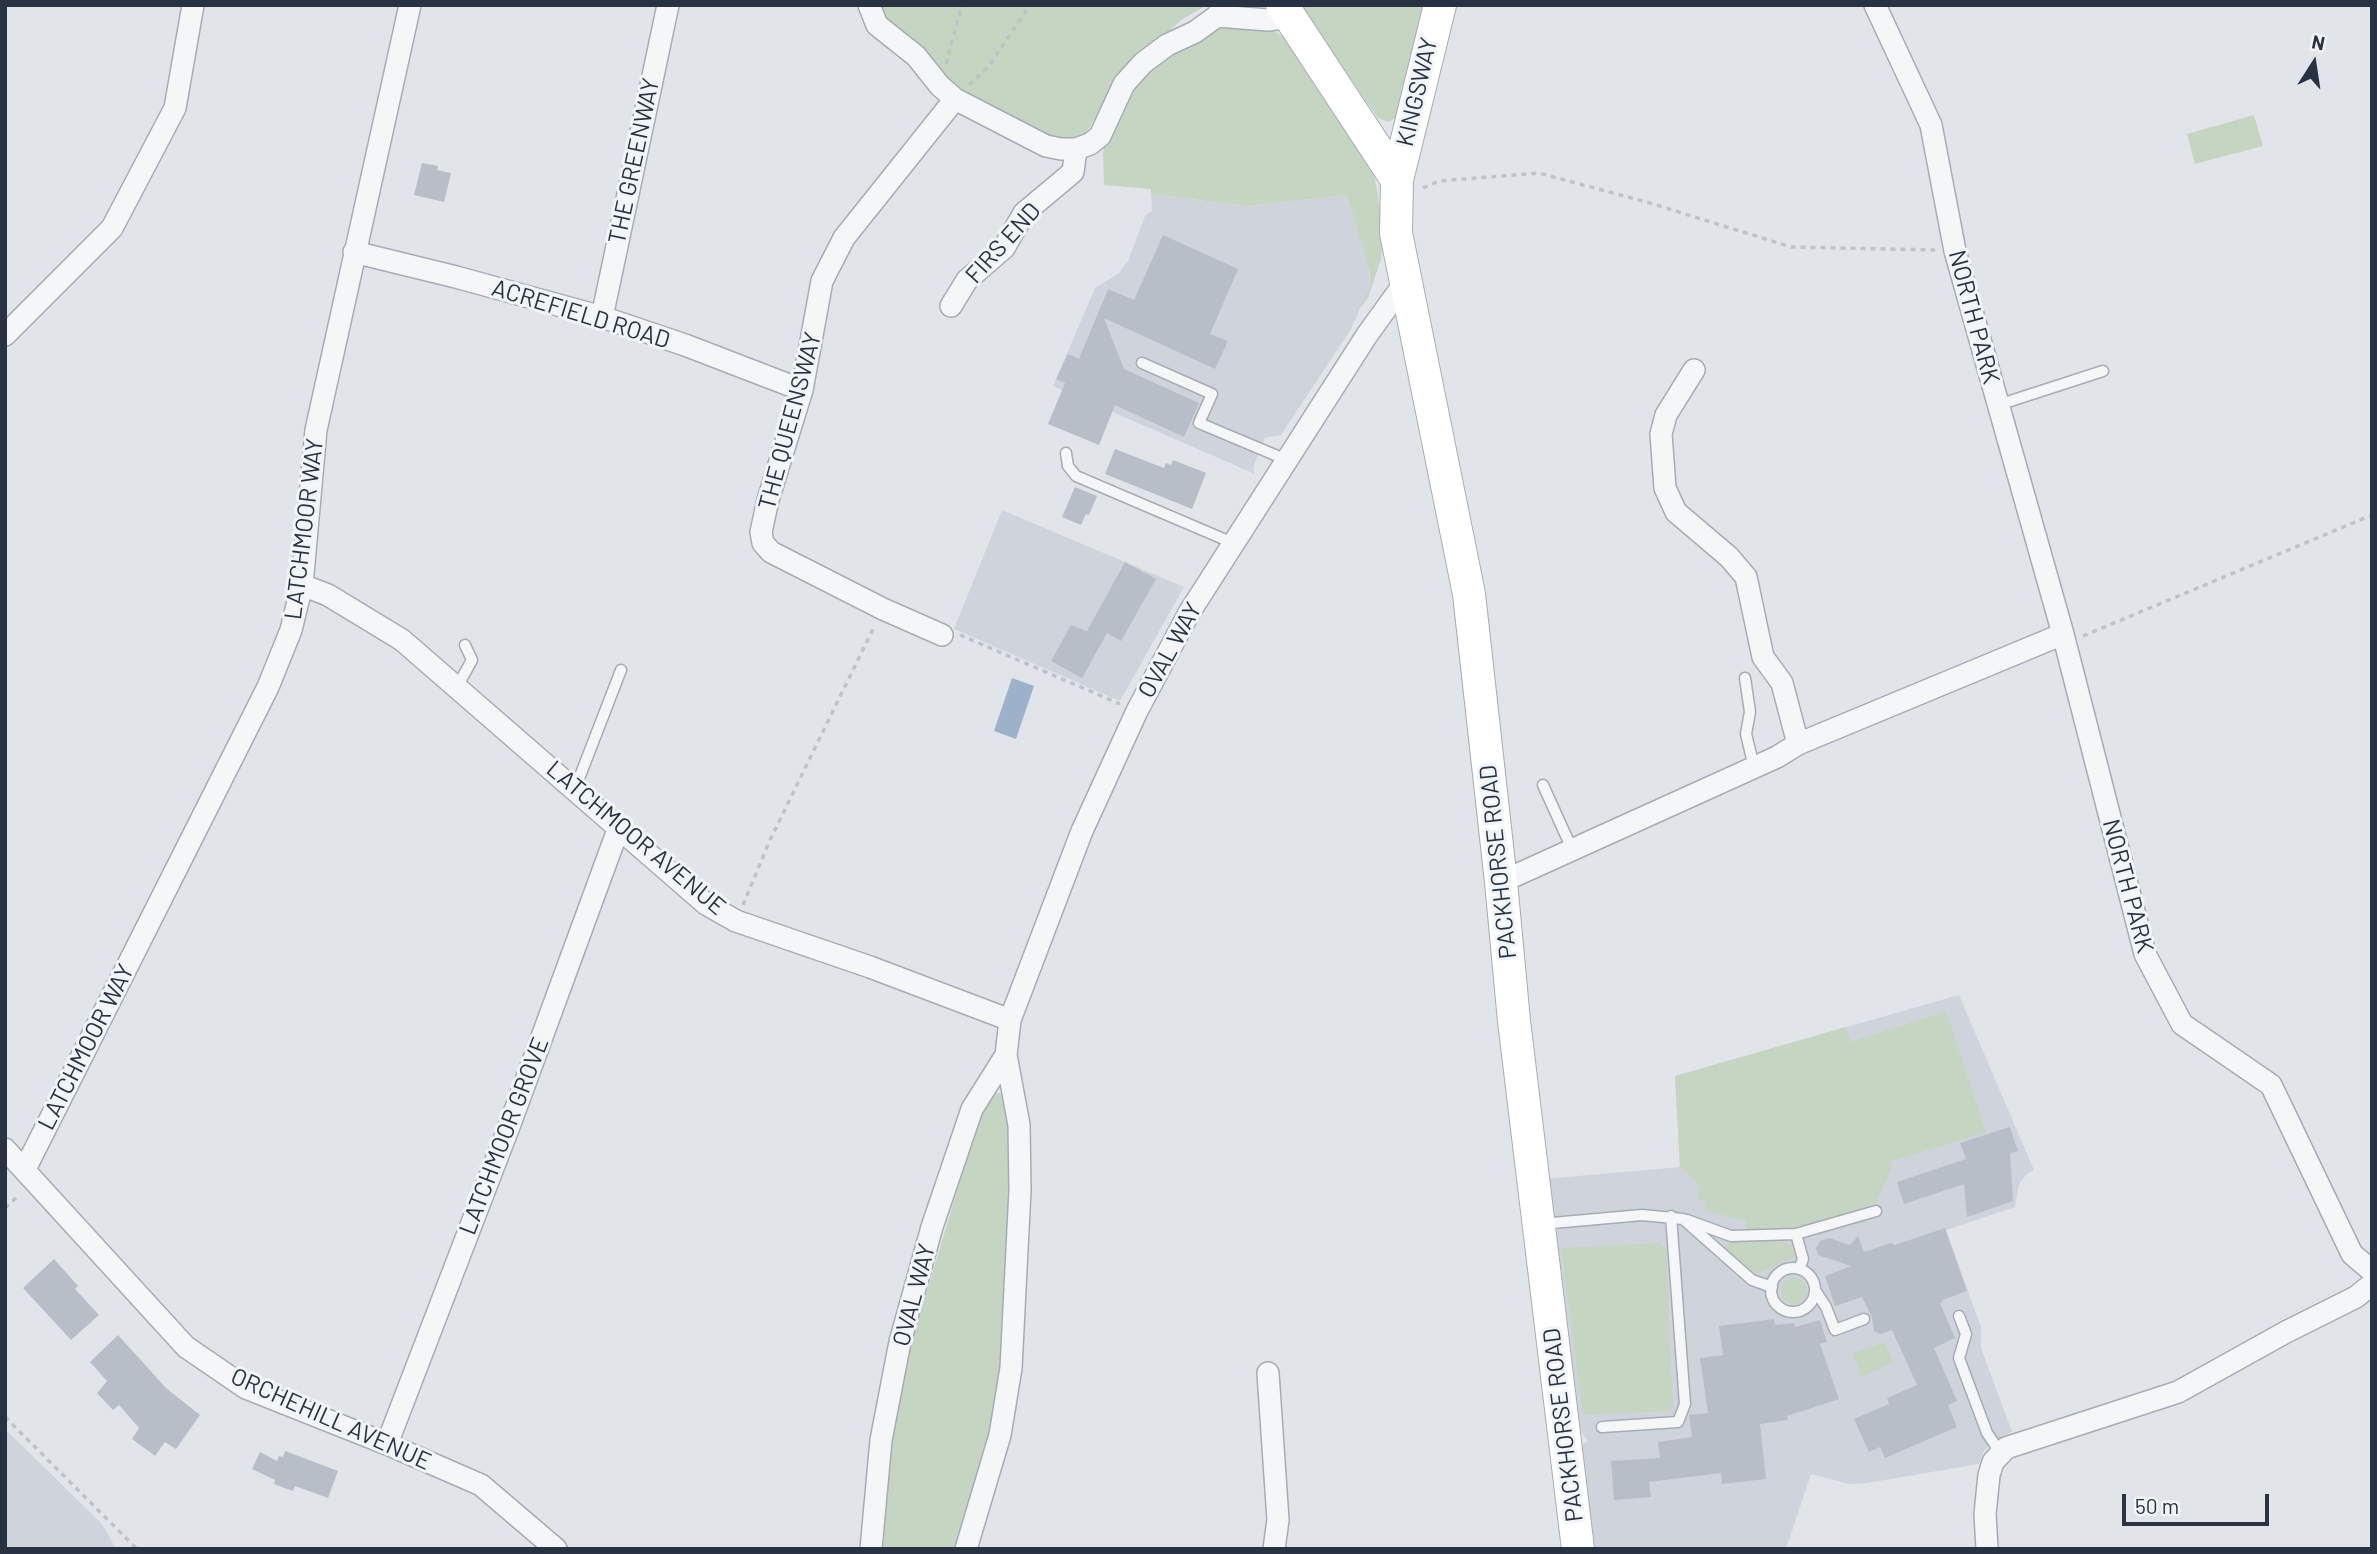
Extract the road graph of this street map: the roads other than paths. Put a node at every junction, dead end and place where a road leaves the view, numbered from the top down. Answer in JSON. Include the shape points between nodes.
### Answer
{"nodes":[{"id":1,"x":193,"y":5,"type":"edge"},
{"id":2,"x":410,"y":5,"type":"edge"},
{"id":3,"x":668,"y":5,"type":"edge"},
{"id":4,"x":869,"y":5,"type":"edge"},
{"id":5,"x":1440,"y":5,"type":"edge"},
{"id":6,"x":1875,"y":5,"type":"edge"},
{"id":7,"x":1221,"y":11,"type":"edge"},
{"id":8,"x":1286,"y":11,"type":"edge"},
{"id":9,"x":947,"y":93,"type":"junction"},
{"id":10,"x":1076,"y":149,"type":"junction"},
{"id":11,"x":1396,"y":190,"type":"junction"},
{"id":12,"x":354,"y":252,"type":"junction"},
{"id":13,"x":1406,"y":281,"type":"junction"},
{"id":14,"x":951,"y":306,"type":"dead end"},
{"id":15,"x":602,"y":317,"type":"junction"},
{"id":16,"x":5,"y":335,"type":"edge"},
{"id":17,"x":1142,"y":363,"type":"dead end"},
{"id":18,"x":1694,"y":370,"type":"dead end"},
{"id":19,"x":2103,"y":371,"type":"dead end"},
{"id":20,"x":803,"y":390,"type":"junction"},
{"id":21,"x":1998,"y":405,"type":"junction"},
{"id":22,"x":1066,"y":453,"type":"dead end"},
{"id":23,"x":1287,"y":460,"type":"junction"},
{"id":24,"x":1233,"y":543,"type":"junction"},
{"id":25,"x":302,"y":585,"type":"junction"},
{"id":26,"x":942,"y":635,"type":"road end"},
{"id":27,"x":2064,"y":639,"type":"junction"},
{"id":28,"x":465,"y":645,"type":"dead end"},
{"id":29,"x":621,"y":670,"type":"dead end"},
{"id":30,"x":1745,"y":678,"type":"dead end"},
{"id":31,"x":457,"y":687,"type":"junction"},
{"id":32,"x":1798,"y":744,"type":"junction"},
{"id":33,"x":1754,"y":767,"type":"junction"},
{"id":34,"x":1543,"y":785,"type":"dead end"},
{"id":35,"x":575,"y":789,"type":"junction"},
{"id":36,"x":619,"y":827,"type":"junction"},
{"id":37,"x":1572,"y":849,"type":"junction"},
{"id":38,"x":1501,"y":882,"type":"junction"},
{"id":39,"x":1010,"y":1020,"type":"junction"},
{"id":40,"x":1006,"y":1055,"type":"junction"},
{"id":41,"x":5,"y":1149,"type":"edge"},
{"id":42,"x":25,"y":1169,"type":"junction"},
{"id":43,"x":1876,"y":1211,"type":"dead end"},
{"id":44,"x":1671,"y":1216,"type":"junction"},
{"id":45,"x":1683,"y":1219,"type":"junction"},
{"id":46,"x":1538,"y":1224,"type":"junction"},
{"id":47,"x":1796,"y":1234,"type":"junction"},
{"id":48,"x":1799,"y":1269,"type":"junction"},
{"id":49,"x":2372,"y":1271,"type":"edge"},
{"id":50,"x":2372,"y":1284,"type":"edge"},
{"id":51,"x":1772,"y":1287,"type":"junction"},
{"id":52,"x":1815,"y":1290,"type":"junction"},
{"id":53,"x":1959,"y":1316,"type":"dead end"},
{"id":54,"x":1864,"y":1319,"type":"dead end"},
{"id":55,"x":1268,"y":1373,"type":"dead end"},
{"id":56,"x":1602,"y":1427,"type":"dead end"},
{"id":57,"x":387,"y":1444,"type":"junction"},
{"id":58,"x":2000,"y":1452,"type":"junction"},
{"id":59,"x":556,"y":1549,"type":"edge"},
{"id":60,"x":871,"y":1549,"type":"edge"},
{"id":61,"x":967,"y":1549,"type":"edge"},
{"id":62,"x":1274,"y":1549,"type":"edge"},
{"id":63,"x":1578,"y":1549,"type":"edge"},
{"id":64,"x":1987,"y":1549,"type":"edge"}],
"edges":[{"from":1,"to":16,"type":"street","via":[[175,108],[112,228]]},
{"from":2,"to":12,"type":"street","name":"LATCHMOOR WAY"},
{"from":3,"to":15,"type":"street","name":"THE GREENWAY"},
{"from":4,"to":9,"type":"street","via":[[877,25],[916,56]]},
{"from":5,"to":11,"type":"main road","name":"KINGSWAY"},
{"from":6,"to":21,"type":"street","name":"NORTH PARK","via":[[1931,125],[1955,251]]},
{"from":7,"to":8,"type":"street","via":[[1268,20]]},
{"from":7,"to":10,"type":"street","via":[[1143,63],[1124,84],[1100,136]]},
{"from":8,"to":11,"type":"main road"},
{"from":9,"to":10,"type":"street","via":[[1046,146]]},
{"from":9,"to":20,"type":"street","name":"THE QUEENSWAY","via":[[844,238],[822,281]]},
{"from":10,"to":14,"type":"street","name":"FIRS END","via":[[1073,172],[1024,213],[1004,248],[967,280]]},
{"from":11,"to":13,"type":"main road","name":"PACKHORSE ROAD","via":[[1396,233]]},
{"from":12,"to":15,"type":"street","name":"ACREFIELD ROAD"},
{"from":12,"to":25,"type":"street","name":"LATCHMOOR WAY","via":[[316,430]]},
{"from":13,"to":23,"type":"street","name":"OVAL WAY"},
{"from":13,"to":38,"type":"main road","name":"PACKHORSE ROAD","via":[[1469,594]]},
{"from":15,"to":20,"type":"street","name":"ACREFIELD ROAD"},
{"from":17,"to":23,"type":"lane","via":[[1212,394],[1199,422]]},
{"from":18,"to":32,"type":"street","via":[[1666,415],[1661,433],[1665,488],[1676,512],[1746,577],[1763,657],[1782,683]]},
{"from":19,"to":21,"type":"lane"},
{"from":20,"to":26,"type":"street","name":"THE QUEENSWAY","via":[[768,500],[763,543],[771,552],[883,610]]},
{"from":21,"to":27,"type":"street","name":"NORTH PARK"},
{"from":22,"to":24,"type":"lane","via":[[1076,476]]},
{"from":23,"to":24,"type":"street","name":"OVAL WAY"},
{"from":24,"to":39,"type":"street","name":"OVAL WAY","via":[[1137,711],[1083,831]]},
{"from":25,"to":31,"type":"street","name":"LATCHMOOR AVENUE","via":[[328,595],[402,640]]},
{"from":25,"to":42,"type":"street","name":"LATCHMOOR WAY","via":[[291,630],[268,687]]},
{"from":27,"to":32,"type":"street"},
{"from":27,"to":49,"type":"street","name":"NORTH PARK","via":[[2145,954],[2182,1024],[2271,1085],[2352,1255]]},
{"from":28,"to":31,"type":"lane","via":[[472,660]]},
{"from":29,"to":35,"type":"lane"},
{"from":30,"to":33,"type":"lane","via":[[1750,712],[1746,734]]},
{"from":31,"to":35,"type":"street","name":"LATCHMOOR AVENUE"},
{"from":32,"to":33,"type":"street"},
{"from":33,"to":37,"type":"street"},
{"from":34,"to":37,"type":"lane"},
{"from":35,"to":36,"type":"street","name":"LATCHMOOR AVENUE"},
{"from":36,"to":39,"type":"street","name":"LATCHMOOR AVENUE","via":[[706,904],[736,921]]},
{"from":36,"to":57,"type":"street","name":"LATCHMOOR GROVE"},
{"from":37,"to":38,"type":"street"},
{"from":38,"to":46,"type":"main road","name":"PACKHORSE ROAD"},
{"from":39,"to":40,"type":"street","name":"OVAL WAY"},
{"from":40,"to":60,"type":"street","name":"OVAL WAY","via":[[972,1109],[932,1227],[881,1440]]},
{"from":40,"to":61,"type":"street","name":"OVAL WAY","via":[[1019,1125],[1011,1368],[1000,1435]]},
{"from":41,"to":42,"type":"street","name":"ORCHEHILL AVENUE"},
{"from":42,"to":57,"type":"street","name":"ORCHEHILL AVENUE","via":[[186,1347],[246,1388]]},
{"from":43,"to":47,"type":"lane"},
{"from":44,"to":45,"type":"lane"},
{"from":44,"to":46,"type":"lane"},
{"from":44,"to":56,"type":"lane","via":[[1685,1404],[1678,1422]]},
{"from":45,"to":47,"type":"lane","via":[[1731,1236]]},
{"from":45,"to":51,"type":"lane","via":[[1752,1280]]},
{"from":46,"to":63,"type":"main road","name":"PACKHORSE ROAD"},
{"from":47,"to":48,"type":"lane","via":[[1803,1259]]},
{"from":48,"to":51,"type":"lane","via":[[1784,1270]]},
{"from":48,"to":52,"type":"lane","via":[[1811,1277]]},
{"from":50,"to":58,"type":"street","via":[[2356,1297],[2178,1392]]},
{"from":51,"to":52,"type":"lane","via":[[1779,1306],[1792,1312],[1805,1308]]},
{"from":52,"to":54,"type":"lane","via":[[1835,1330]]},
{"from":53,"to":58,"type":"lane","via":[[1966,1334],[1959,1358],[1987,1433]]},
{"from":55,"to":62,"type":"street","via":[[1278,1520]]},
{"from":57,"to":59,"type":"street","name":"ORCHEHILL AVENUE","via":[[481,1485]]},
{"from":58,"to":64,"type":"street","via":[[1989,1475]]}]}
